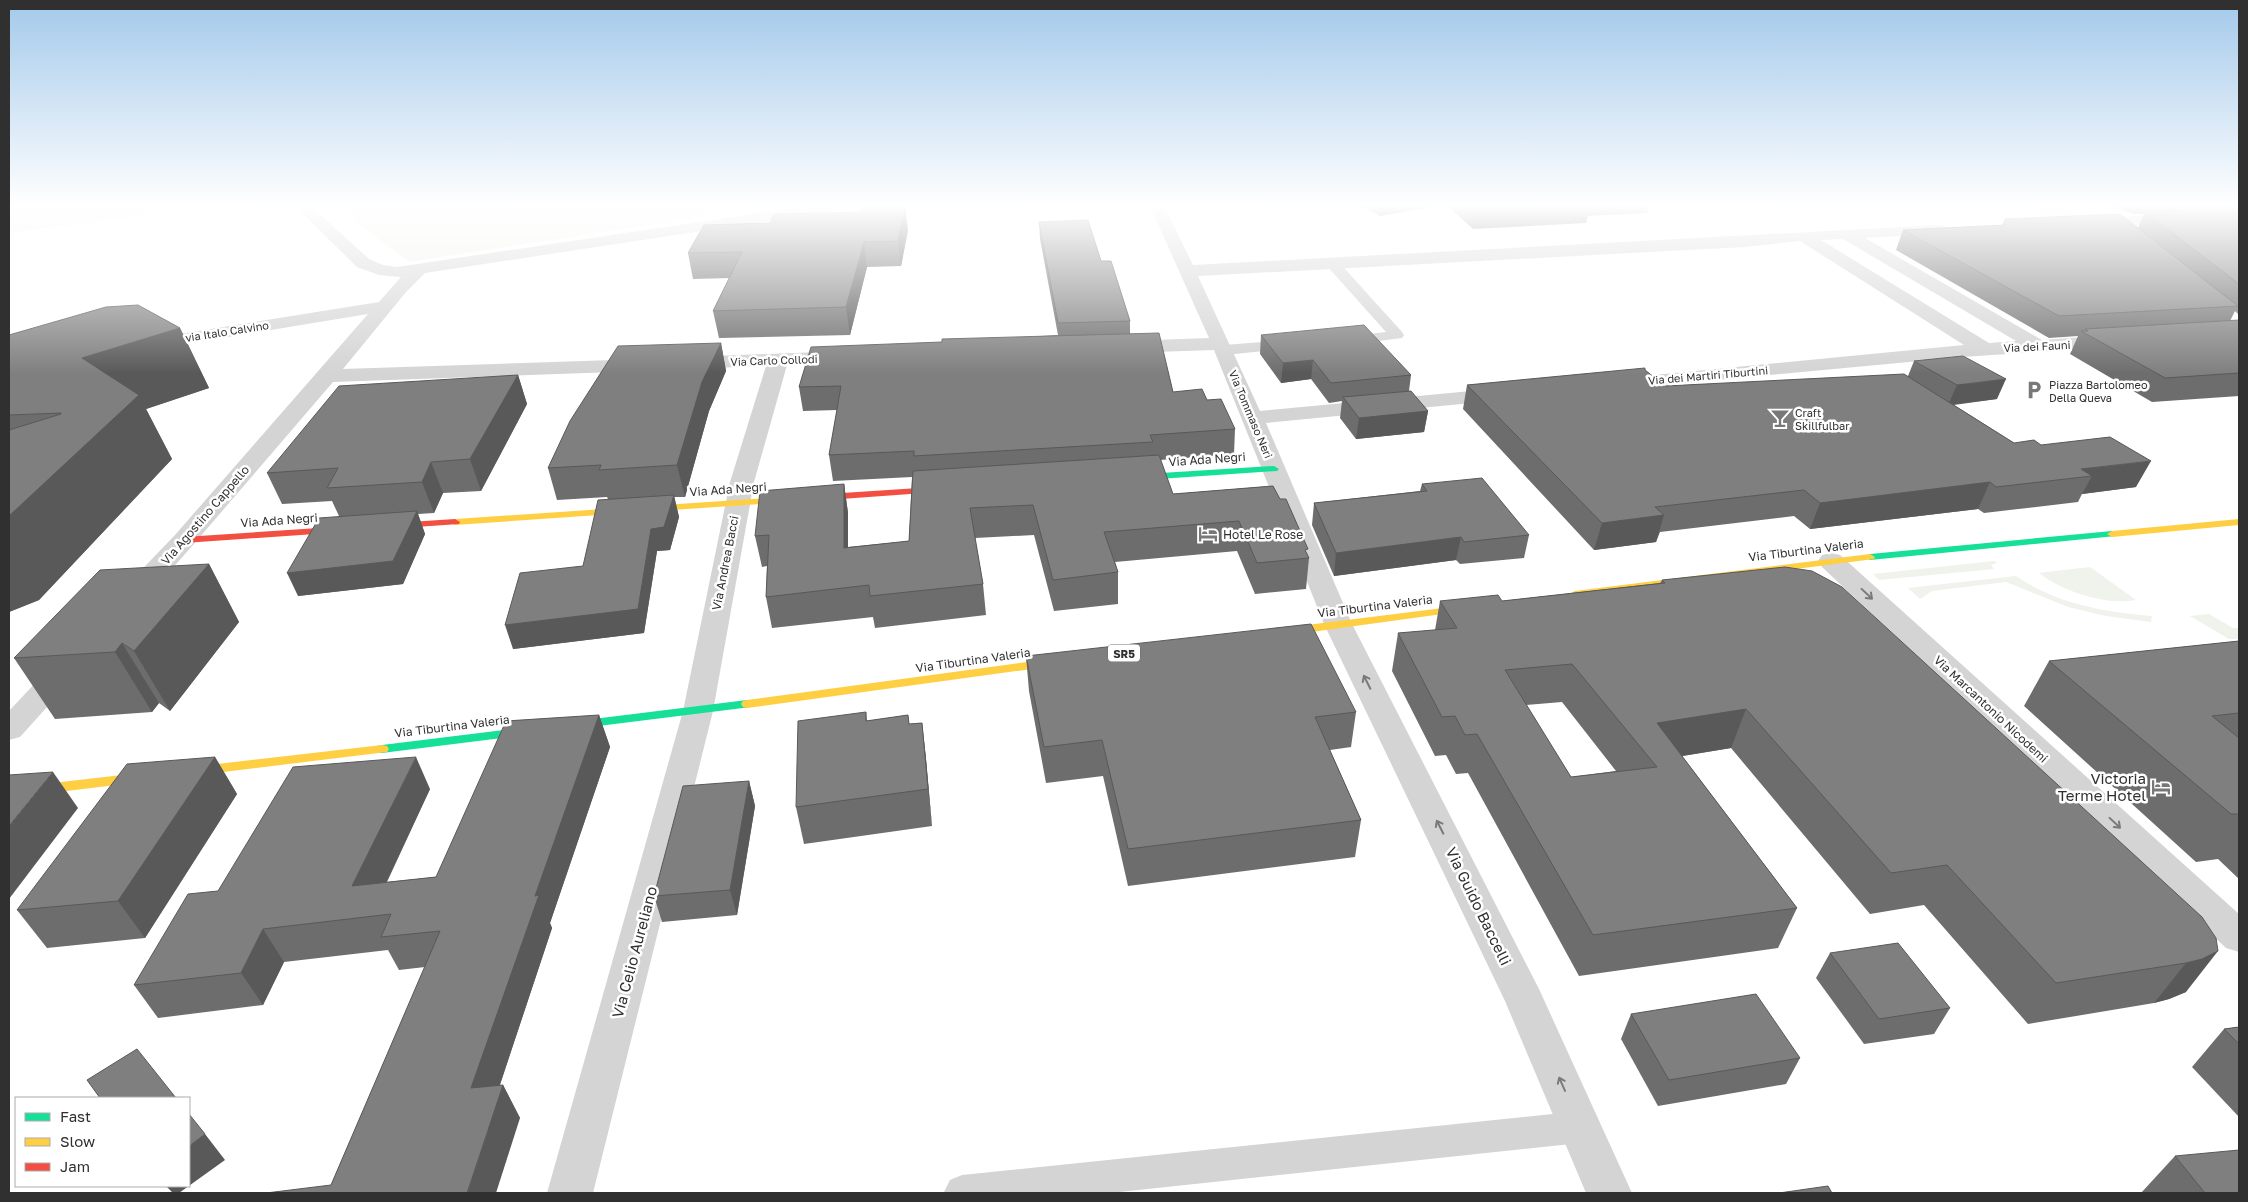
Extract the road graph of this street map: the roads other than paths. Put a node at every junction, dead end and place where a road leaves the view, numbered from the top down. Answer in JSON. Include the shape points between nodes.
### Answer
{"nodes":[{"id":1,"x":469,"y":262,"type":"edge"},
{"id":2,"x":1183,"y":262,"type":"edge"},
{"id":3,"x":1350,"y":262,"type":"edge"},
{"id":4,"x":1845,"y":262,"type":"edge"},
{"id":5,"x":1894,"y":262,"type":"edge"},
{"id":6,"x":363,"y":263,"type":"joint"},
{"id":7,"x":1332,"y":263,"type":"junction"},
{"id":8,"x":418,"y":270,"type":"junction"},
{"id":9,"x":1187,"y":271,"type":"junction"},
{"id":10,"x":390,"y":300,"type":"junction"},
{"id":11,"x":2134,"y":340,"type":"edge"},
{"id":12,"x":1335,"y":341,"type":"edge"},
{"id":13,"x":1308,"y":343,"type":"edge"},
{"id":14,"x":2038,"y":346,"type":"junction"},
{"id":15,"x":127,"y":347,"type":"edge"},
{"id":16,"x":1223,"y":347,"type":"junction"},
{"id":17,"x":1109,"y":348,"type":"edge"},
{"id":18,"x":1984,"y":349,"type":"junction"},
{"id":19,"x":865,"y":357,"type":"edge"},
{"id":20,"x":778,"y":360,"type":"junction"},
{"id":21,"x":327,"y":376,"type":"junction"},
{"id":22,"x":1597,"y":385,"type":"edge"},
{"id":23,"x":1518,"y":393,"type":"edge"},
{"id":24,"x":1253,"y":418,"type":"junction"},
{"id":25,"x":1274,"y":469,"type":"junction"},
{"id":26,"x":1114,"y":479,"type":"edge"},
{"id":27,"x":965,"y":488,"type":"edge"},
{"id":28,"x":738,"y":502,"type":"junction"},
{"id":29,"x":2239,"y":522,"type":"edge"},
{"id":30,"x":184,"y":540,"type":"junction"},
{"id":31,"x":1831,"y":561,"type":"junction"},
{"id":32,"x":1566,"y":595,"type":"edge"},
{"id":33,"x":1487,"y":605,"type":"edge"},
{"id":34,"x":117,"y":613,"type":"edge"},
{"id":35,"x":1338,"y":624,"type":"junction"},
{"id":36,"x":1267,"y":634,"type":"edge"},
{"id":37,"x":83,"y":650,"type":"edge"},
{"id":38,"x":1081,"y":659,"type":"edge"},
{"id":39,"x":698,"y":710,"type":"junction"},
{"id":40,"x":9,"y":730,"type":"edge"},
{"id":41,"x":9,"y":793,"type":"edge"},
{"id":42,"x":2239,"y":937,"type":"edge"},
{"id":43,"x":1581,"y":1127,"type":"junction"},
{"id":44,"x":962,"y":1192,"type":"dead end"},
{"id":45,"x":570,"y":1193,"type":"edge"},
{"id":46,"x":1609,"y":1193,"type":"edge"}],
"edges":[{"from":1,"to":8,"type":"street"},
{"from":2,"to":9,"type":"street","name":"Via Tommaso Neri"},
{"from":3,"to":7,"type":"street"},
{"from":4,"to":18,"type":"street"},
{"from":5,"to":14,"type":"street"},
{"from":6,"to":8,"type":"street","via":[[386,271]]},
{"from":6,"to":10,"type":"street"},
{"from":7,"to":9,"type":"street"},
{"from":7,"to":12,"type":"lane","via":[[1397,335]]},
{"from":8,"to":10,"type":"street","name":"Via Agostino Cappello"},
{"from":9,"to":16,"type":"street","name":"Via Tommaso Neri"},
{"from":10,"to":15,"type":"street","name":"via Italo Calvino"},
{"from":10,"to":21,"type":"street","name":"Via Agostino Cappello"},
{"from":11,"to":14,"type":"street","name":"Via dei Fauni"},
{"from":13,"to":16,"type":"lane"},
{"from":14,"to":18,"type":"street","name":"Via dei Fauni"},
{"from":16,"to":17,"type":"street"},
{"from":16,"to":24,"type":"street","name":"Via Tommaso Neri"},
{"from":18,"to":22,"type":"street","name":"Via dei Martiri Tiburtini"},
{"from":19,"to":20,"type":"street","name":"Via Carlo Collodi"},
{"from":20,"to":21,"type":"street","name":"Via Carlo Collodi"},
{"from":20,"to":28,"type":"street","name":"Via Andrea Bacci"},
{"from":21,"to":30,"type":"street","name":"Via Agostino Cappello"},
{"from":23,"to":24,"type":"street"},
{"from":24,"to":25,"type":"street","name":"Via Tommaso Neri"},
{"from":25,"to":26,"type":"main road","name":"Via Ada Negri"},
{"from":25,"to":35,"type":"street","name":"Via Tommaso Neri"},
{"from":27,"to":28,"type":"main road","name":"Via Ada Negri"},
{"from":28,"to":30,"type":"main road","name":"Via Ada Negri"},
{"from":28,"to":39,"type":"street","name":"Via Andrea Bacci"},
{"from":29,"to":31,"type":"main road","name":"Via Tiburtina Valeria"},
{"from":30,"to":34,"type":"street","name":"Via Agostino Cappello"},
{"from":31,"to":32,"type":"main road","name":"Via Tiburtina Valeria"},
{"from":31,"to":42,"type":"street","name":"Via Marcantonio Nicodemi","one_way":true},
{"from":33,"to":35,"type":"main road","name":"Via Tiburtina Valeria"},
{"from":35,"to":36,"type":"main road","name":"Via Tiburtina Valeria"},
{"from":43,"to":35,"type":"street","name":"Via Guido Baccelli","one_way":true,"via":[[1525,1001]]},
{"from":37,"to":40,"type":"street"},
{"from":38,"to":39,"type":"main road","name":"Via Tiburtina Valeria"},
{"from":39,"to":41,"type":"main road","name":"Via Tiburtina Valeria"},
{"from":39,"to":45,"type":"street","name":"Via Celio Aureliano"},
{"from":43,"to":44,"type":"lane"},
{"from":43,"to":46,"type":"street","name":"Via Guido Baccelli"}]}
